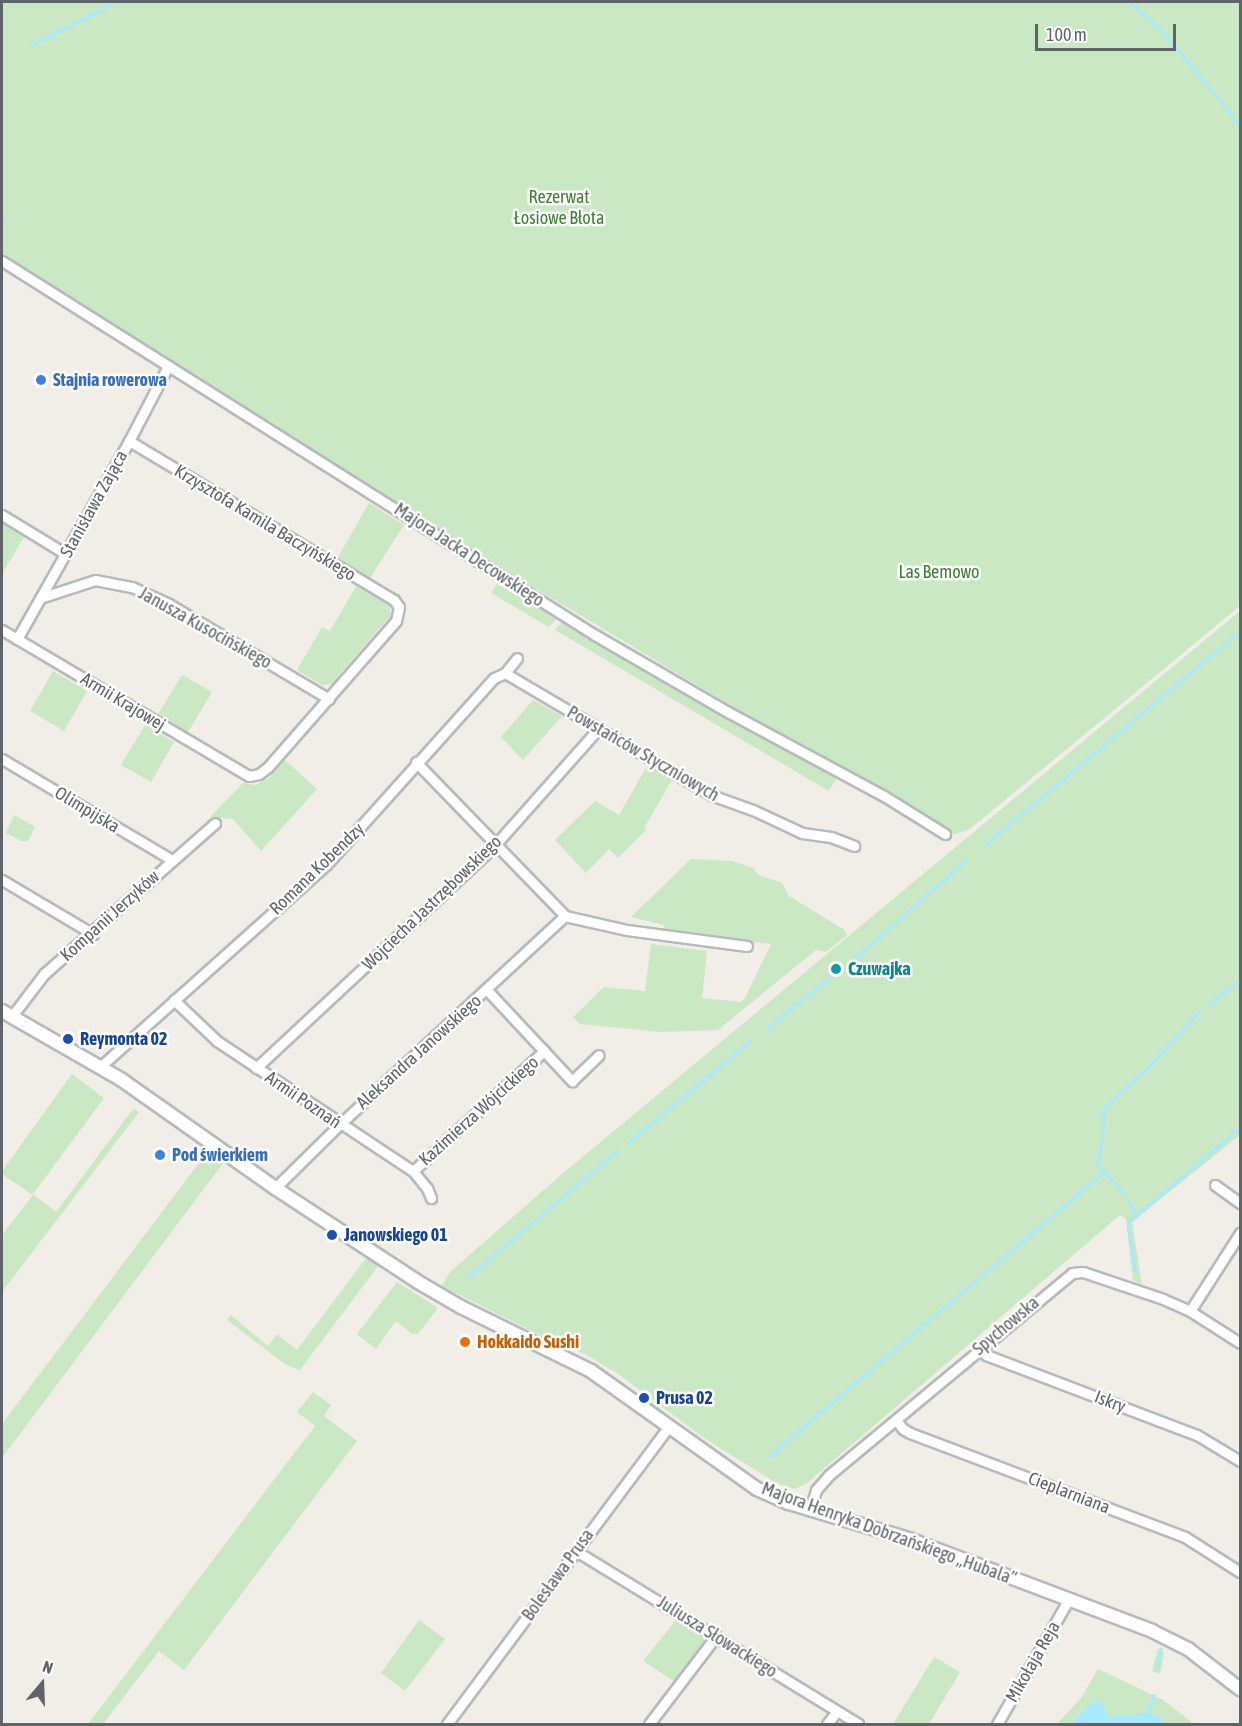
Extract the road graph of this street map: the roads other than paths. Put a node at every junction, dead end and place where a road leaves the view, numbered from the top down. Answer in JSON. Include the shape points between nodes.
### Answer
{"nodes":[{"id":1,"x":2,"y":261,"type":"edge"},
{"id":2,"x":168,"y":366,"type":"junction"},
{"id":3,"x":129,"y":441,"type":"junction"},
{"id":4,"x":2,"y":515,"type":"edge"},
{"id":5,"x":66,"y":554,"type":"junction"},
{"id":6,"x":40,"y":598,"type":"junction"},
{"id":7,"x":2,"y":630,"type":"edge"},
{"id":8,"x":17,"y":639,"type":"junction"},
{"id":9,"x":517,"y":658,"type":"dead end"},
{"id":10,"x":505,"y":673,"type":"junction"},
{"id":11,"x":329,"y":699,"type":"junction"},
{"id":12,"x":598,"y":729,"type":"junction"},
{"id":13,"x":2,"y":759,"type":"edge"},
{"id":14,"x":417,"y":762,"type":"junction"},
{"id":15,"x":215,"y":823,"type":"dead end"},
{"id":16,"x":945,"y":834,"type":"dead end"},
{"id":17,"x":495,"y":844,"type":"junction"},
{"id":18,"x":854,"y":846,"type":"dead end"},
{"id":19,"x":172,"y":860,"type":"junction"},
{"id":20,"x":2,"y":880,"type":"edge"},
{"id":21,"x":565,"y":916,"type":"junction"},
{"id":22,"x":93,"y":934,"type":"junction"},
{"id":23,"x":747,"y":945,"type":"dead end"},
{"id":24,"x":487,"y":990,"type":"junction"},
{"id":25,"x":174,"y":1000,"type":"junction"},
{"id":26,"x":7,"y":1013,"type":"edge"},
{"id":27,"x":544,"y":1051,"type":"junction"},
{"id":28,"x":599,"y":1055,"type":"dead end"},
{"id":29,"x":101,"y":1066,"type":"junction"},
{"id":30,"x":256,"y":1068,"type":"junction"},
{"id":31,"x":340,"y":1124,"type":"junction"},
{"id":32,"x":413,"y":1171,"type":"junction"},
{"id":33,"x":1215,"y":1185,"type":"dead end"},
{"id":34,"x":275,"y":1188,"type":"junction"},
{"id":35,"x":431,"y":1198,"type":"dead end"},
{"id":36,"x":1240,"y":1203,"type":"edge"},
{"id":37,"x":1240,"y":1233,"type":"edge"},
{"id":38,"x":1190,"y":1311,"type":"junction"},
{"id":39,"x":1240,"y":1343,"type":"edge"},
{"id":40,"x":982,"y":1346,"type":"junction"},
{"id":41,"x":896,"y":1420,"type":"junction"},
{"id":42,"x":669,"y":1426,"type":"junction"},
{"id":43,"x":1240,"y":1461,"type":"edge"},
{"id":44,"x":810,"y":1509,"type":"junction"},
{"id":45,"x":576,"y":1551,"type":"junction"},
{"id":46,"x":1240,"y":1572,"type":"edge"},
{"id":47,"x":1069,"y":1599,"type":"junction"},
{"id":48,"x":716,"y":1636,"type":"junction"},
{"id":49,"x":1240,"y":1689,"type":"edge"},
{"id":50,"x":837,"y":1711,"type":"junction"},
{"id":51,"x":447,"y":1725,"type":"edge"},
{"id":52,"x":649,"y":1725,"type":"edge"},
{"id":53,"x":827,"y":1725,"type":"edge"},
{"id":54,"x":858,"y":1725,"type":"edge"},
{"id":55,"x":997,"y":1725,"type":"edge"}],
"edges":[{"from":1,"to":2,"type":"street","name":"Majora Jacka Decowskiego"},
{"from":2,"to":3,"type":"street","name":"Stanisława Zająca"},
{"from":2,"to":16,"type":"street","name":"Majora Jacka Decowskiego","via":[[595,635]]},
{"from":3,"to":5,"type":"street","name":"Stanisława Zająca"},
{"from":3,"to":11,"type":"street","name":"Krzysztofa Kamila Baczyńskiego","via":[[399,607],[396,621]]},
{"from":4,"to":5,"type":"street"},
{"from":5,"to":6,"type":"street","name":"Stanisława Zająca"},
{"from":6,"to":8,"type":"street","name":"Stanisława Zająca"},
{"from":6,"to":11,"type":"street","name":"Janusza Kusocińskiego","via":[[95,580],[113,581],[169,604]]},
{"from":7,"to":8,"type":"street","name":"Armii Krajowej"},
{"from":8,"to":11,"type":"street","name":"Armii Krajowej","via":[[244,774],[254,776],[268,767]]},
{"from":9,"to":10,"type":"street","name":"Romana Kobendzy"},
{"from":10,"to":12,"type":"street","name":"Powstańców Styczniowych"},
{"from":10,"to":14,"type":"street","name":"Romana Kobendzy","via":[[494,678]]},
{"from":12,"to":17,"type":"street","name":"Wojciecha Jastrzębowskiego"},
{"from":12,"to":18,"type":"street","name":"Powstańców Styczniowych","via":[[717,799],[753,810],[802,833],[831,837]]},
{"from":13,"to":19,"type":"street","name":"Olimpijska"},
{"from":14,"to":17,"type":"street"},
{"from":14,"to":25,"type":"street","name":"Romana Kobendzy","via":[[326,865]]},
{"from":15,"to":19,"type":"street","name":"Kompanii Jerzyków"},
{"from":17,"to":21,"type":"street"},
{"from":17,"to":30,"type":"street","name":"Wojciecha Jastrzębowskiego"},
{"from":19,"to":22,"type":"street","name":"Kompanii Jerzyków"},
{"from":20,"to":22,"type":"street"},
{"from":21,"to":23,"type":"street","via":[[627,930]]},
{"from":21,"to":24,"type":"street","name":"Aleksandra Janowskiego"},
{"from":22,"to":26,"type":"street","name":"Kompanii Jerzyków","via":[[44,974]]},
{"from":24,"to":27,"type":"street"},
{"from":24,"to":31,"type":"street","name":"Aleksandra Janowskiego"},
{"from":25,"to":29,"type":"street","name":"Romana Kobendzy"},
{"from":25,"to":30,"type":"street","name":"Armii Poznań","via":[[217,1041]]},
{"from":26,"to":29,"type":"street","name":"Majora Henryka Dobrzańskiego „Hubala”"},
{"from":27,"to":28,"type":"street","via":[[572,1081]]},
{"from":27,"to":32,"type":"street","name":"Kazimierza Wójcickiego"},
{"from":29,"to":34,"type":"street","name":"Majora Henryka Dobrzańskiego „Hubala”"},
{"from":30,"to":31,"type":"street","name":"Armii Poznań"},
{"from":31,"to":32,"type":"street","name":"Armii Poznań"},
{"from":31,"to":34,"type":"street","name":"Aleksandra Janowskiego"},
{"from":32,"to":35,"type":"street","name":"Armii Poznań"},
{"from":33,"to":36,"type":"street"},
{"from":34,"to":42,"type":"street","name":"Majora Henryka Dobrzańskiego „Hubala”","via":[[461,1307],[591,1371]]},
{"from":37,"to":38,"type":"street"},
{"from":38,"to":39,"type":"street","name":"Spychowska"},
{"from":38,"to":40,"type":"street","name":"Spychowska","via":[[1078,1271]]},
{"from":40,"to":41,"type":"street","name":"Spychowska"},
{"from":40,"to":43,"type":"street","name":"Iskry","via":[[986,1355],[1197,1435]]},
{"from":41,"to":44,"type":"street","name":"Spychowska","via":[[820,1482]]},
{"from":41,"to":46,"type":"street","name":"Cieplarniana","via":[[910,1433],[1185,1537]]},
{"from":42,"to":44,"type":"street","name":"Majora Henryka Dobrzańskiego „Hubala”","via":[[757,1489]]},
{"from":42,"to":45,"type":"street","name":"Bolesława Prusa"},
{"from":44,"to":47,"type":"street","name":"Majora Henryka Dobrzańskiego „Hubala”","via":[[882,1529]]},
{"from":45,"to":48,"type":"street","name":"Juliusza Słowackiego"},
{"from":45,"to":51,"type":"street","name":"Bolesława Prusa"},
{"from":47,"to":49,"type":"street","name":"Majora Henryka Dobrzańskiego „Hubala”","via":[[1170,1639],[1205,1660]]},
{"from":47,"to":55,"type":"street","name":"Mikołaja Reja"},
{"from":48,"to":50,"type":"street","name":"Juliusza Słowackiego"},
{"from":48,"to":52,"type":"street"},
{"from":50,"to":53,"type":"street"},
{"from":50,"to":54,"type":"street","name":"Juliusza Słowackiego"}]}
